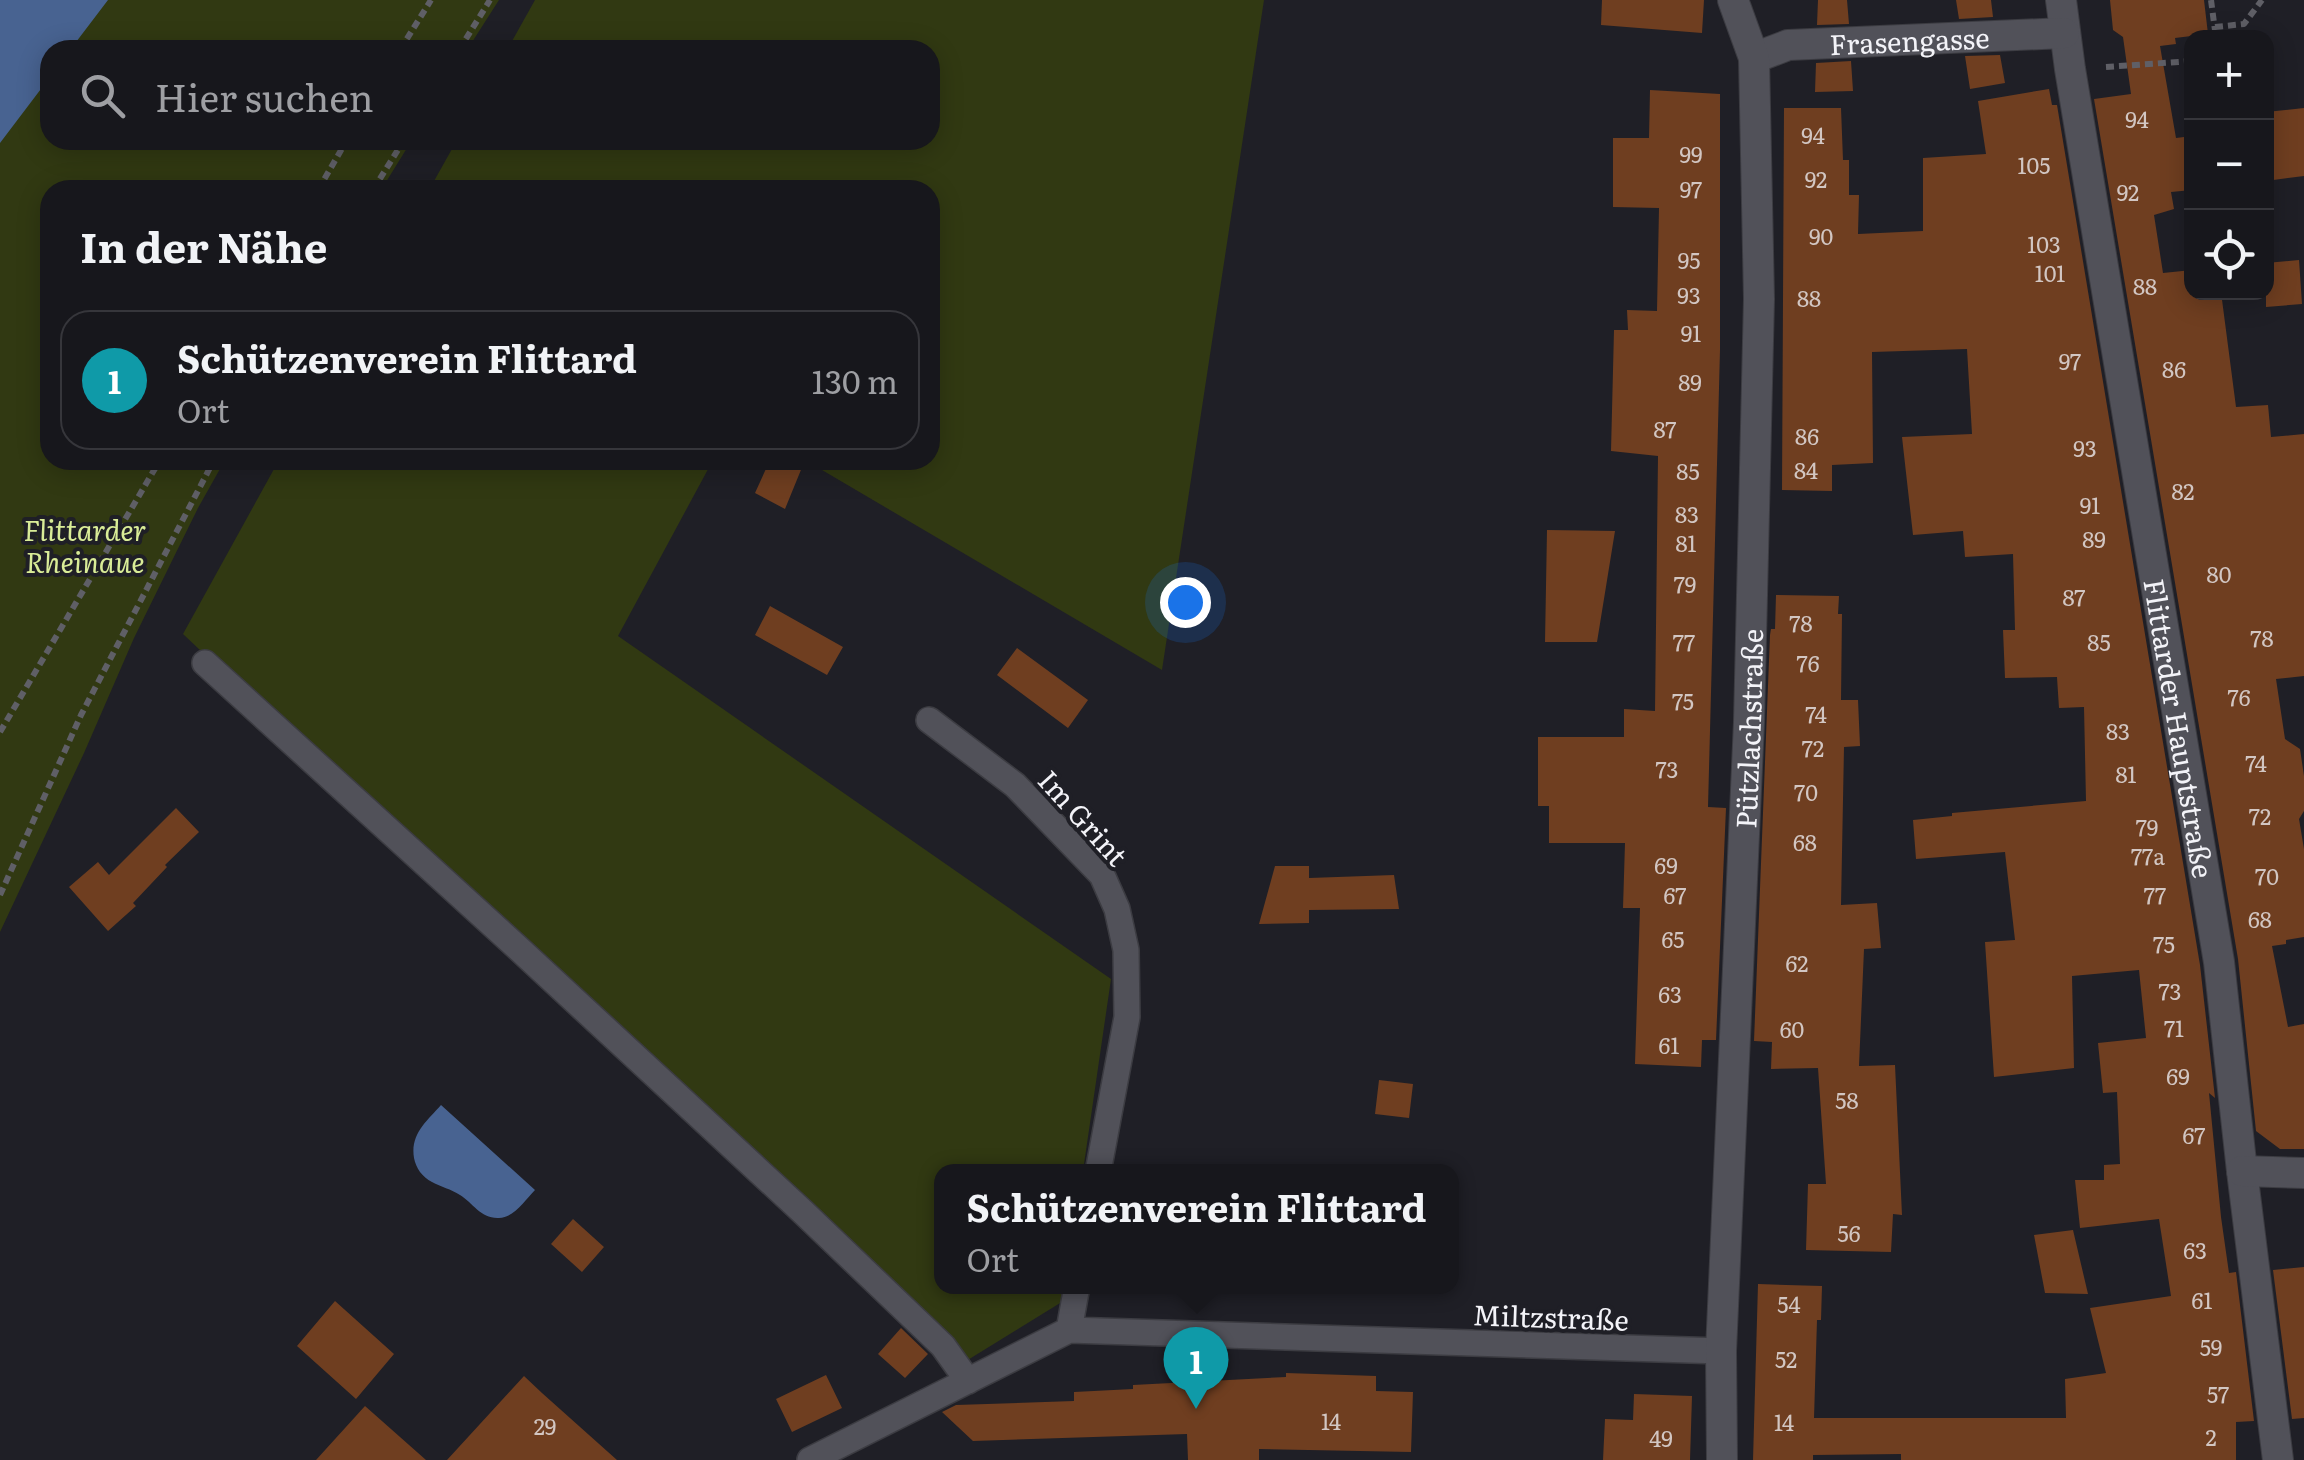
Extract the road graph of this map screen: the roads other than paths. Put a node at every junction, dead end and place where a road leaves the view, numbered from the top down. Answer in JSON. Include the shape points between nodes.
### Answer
{"nodes":[{"id":1,"x":1733,"y":0,"type":"edge"},
{"id":2,"x":2061,"y":0,"type":"edge"},
{"id":3,"x":2064,"y":33,"type":"junction"},
{"id":4,"x":1754,"y":58,"type":"junction"},
{"id":5,"x":206,"y":664,"type":"dead end"},
{"id":6,"x":928,"y":720,"type":"dead end"},
{"id":7,"x":1099,"y":1164,"type":"edge"},
{"id":8,"x":2242,"y":1171,"type":"junction"},
{"id":9,"x":2304,"y":1173,"type":"edge"},
{"id":10,"x":1076,"y":1294,"type":"edge"},
{"id":11,"x":1069,"y":1330,"type":"junction"},
{"id":12,"x":1721,"y":1351,"type":"junction"},
{"id":13,"x":968,"y":1381,"type":"junction"},
{"id":14,"x":810,"y":1460,"type":"edge"},
{"id":15,"x":1722,"y":1460,"type":"edge"},
{"id":16,"x":2278,"y":1460,"type":"edge"}],
"edges":[{"from":1,"to":4,"type":"street","name":"Pützlachstraße"},
{"from":2,"to":3,"type":"street","name":"Flittarder Hauptstraße"},
{"from":3,"to":4,"type":"street","name":"Frasengasse","via":[[1788,45]]},
{"from":3,"to":8,"type":"street","name":"Flittarder Hauptstraße","via":[[2219,962]]},
{"from":4,"to":12,"type":"street","name":"Pützlachstraße","via":[[1760,299],[1751,664]]},
{"from":5,"to":13,"type":"lane","via":[[790,1200],[942,1346]]},
{"from":6,"to":7,"type":"lane","name":"Im Grint","via":[[1015,785],[1102,875],[1117,909],[1126,950],[1126,1017]]},
{"from":8,"to":9,"type":"street"},
{"from":8,"to":16,"type":"street","name":"Flittarder Hauptstraße"},
{"from":10,"to":11,"type":"lane"},
{"from":11,"to":12,"type":"lane","name":"Miltzstraße"},
{"from":11,"to":13,"type":"lane","name":"Miltzstraße"},
{"from":12,"to":15,"type":"street","name":"Pützlachstraße"},
{"from":13,"to":14,"type":"lane","name":"Miltzstraße"}]}
